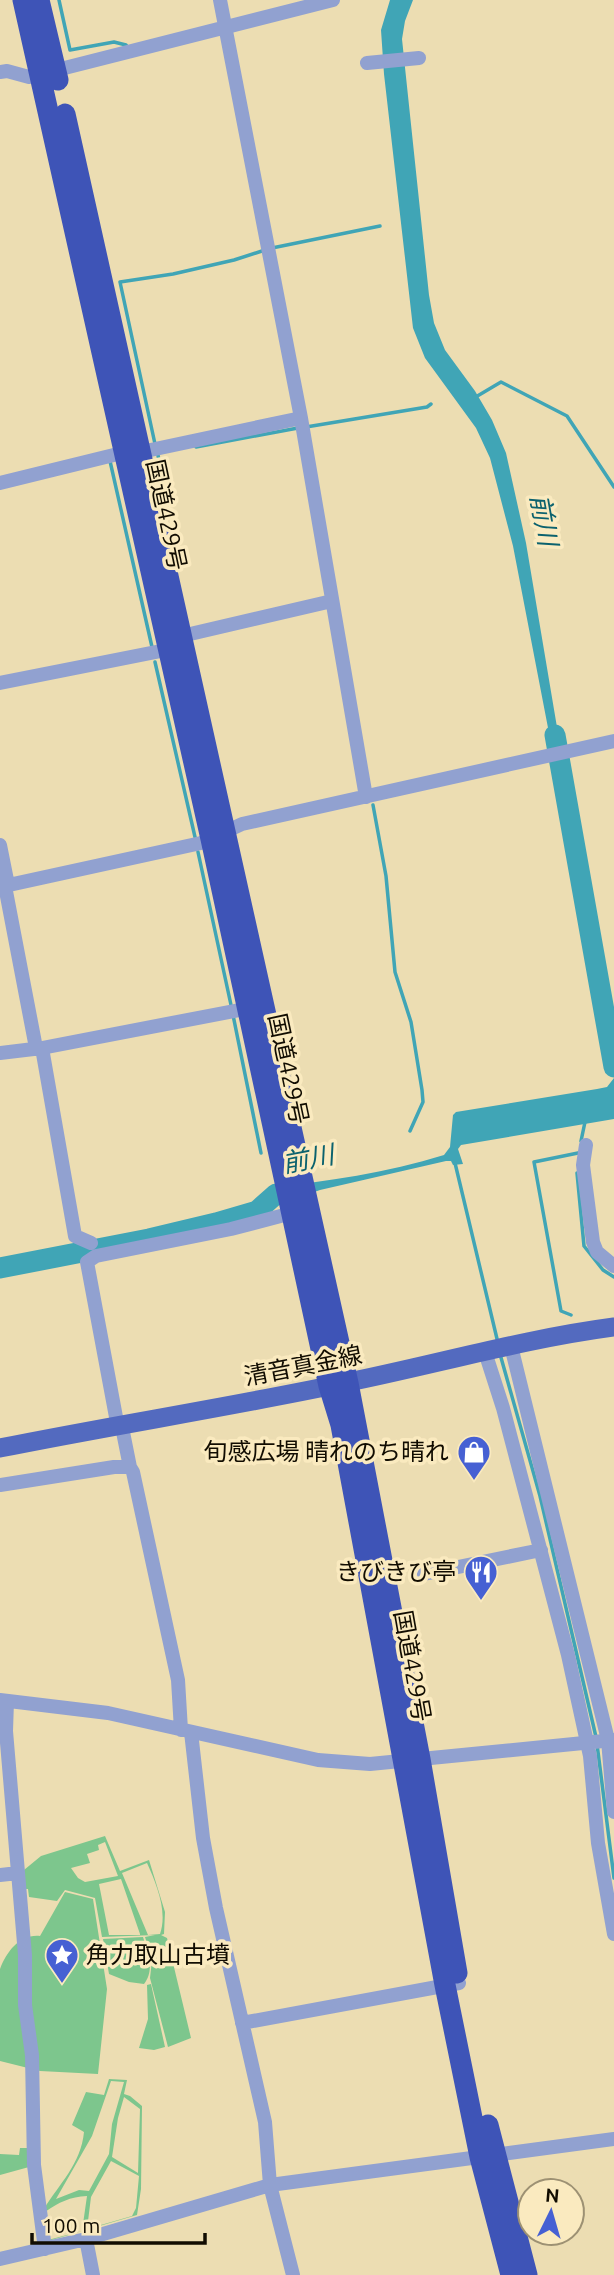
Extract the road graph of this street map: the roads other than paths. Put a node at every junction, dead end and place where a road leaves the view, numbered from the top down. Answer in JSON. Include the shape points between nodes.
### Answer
{"nodes":[{"id":1,"x":23,"y":0,"type":"edge"},
{"id":2,"x":39,"y":0,"type":"edge"},
{"id":3,"x":220,"y":0,"type":"edge"},
{"id":4,"x":333,"y":0,"type":"edge"},
{"id":5,"x":224,"y":25,"type":"junction"},
{"id":6,"x":417,"y":58,"type":"dead end"},
{"id":7,"x":369,"y":63,"type":"dead end"},
{"id":8,"x":0,"y":72,"type":"edge"},
{"id":9,"x":48,"y":72,"type":"junction"},
{"id":10,"x":302,"y":424,"type":"junction"},
{"id":11,"x":145,"y":450,"type":"junction"},
{"id":12,"x":0,"y":483,"type":"edge"},
{"id":13,"x":332,"y":601,"type":"junction"},
{"id":14,"x":175,"y":643,"type":"junction"},
{"id":15,"x":0,"y":683,"type":"edge"},
{"id":16,"x":614,"y":741,"type":"edge"},
{"id":17,"x":366,"y":797,"type":"junction"},
{"id":18,"x":219,"y":835,"type":"junction"},
{"id":19,"x":0,"y":845,"type":"edge"},
{"id":20,"x":4,"y":886,"type":"edge"},
{"id":21,"x":256,"y":1007,"type":"junction"},
{"id":22,"x":39,"y":1048,"type":"junction"},
{"id":23,"x":0,"y":1053,"type":"edge"},
{"id":24,"x":586,"y":1145,"type":"dead end"},
{"id":25,"x":297,"y":1208,"type":"junction"},
{"id":26,"x":91,"y":1243,"type":"dead end"},
{"id":27,"x":614,"y":1266,"type":"edge"},
{"id":28,"x":614,"y":1327,"type":"edge"},
{"id":29,"x":499,"y":1349,"type":"junction"},
{"id":30,"x":338,"y":1385,"type":"junction"},
{"id":31,"x":119,"y":1424,"type":"junction"},
{"id":32,"x":0,"y":1448,"type":"edge"},
{"id":33,"x":130,"y":1467,"type":"junction"},
{"id":34,"x":0,"y":1485,"type":"edge"},
{"id":35,"x":541,"y":1549,"type":"junction"},
{"id":36,"x":424,"y":1574,"type":"dead end"},
{"id":37,"x":3,"y":1700,"type":"edge"},
{"id":38,"x":186,"y":1731,"type":"junction"},
{"id":39,"x":600,"y":1742,"type":"edge"},
{"id":40,"x":411,"y":1760,"type":"junction"},
{"id":41,"x":614,"y":1812,"type":"edge"},
{"id":42,"x":18,"y":1873,"type":"junction"},
{"id":43,"x":0,"y":1875,"type":"edge"},
{"id":44,"x":614,"y":1934,"type":"edge"},
{"id":45,"x":452,"y":1984,"type":"junction"},
{"id":46,"x":242,"y":2023,"type":"junction"},
{"id":47,"x":614,"y":2139,"type":"edge"},
{"id":48,"x":487,"y":2156,"type":"junction"},
{"id":49,"x":270,"y":2185,"type":"junction"},
{"id":50,"x":86,"y":2239,"type":"junction"},
{"id":51,"x":45,"y":2249,"type":"junction"},
{"id":52,"x":0,"y":2259,"type":"edge"},
{"id":53,"x":93,"y":2275,"type":"edge"},
{"id":54,"x":293,"y":2275,"type":"edge"},
{"id":55,"x":511,"y":2275,"type":"edge"},
{"id":56,"x":527,"y":2275,"type":"edge"}],
"edges":[{"from":1,"to":9,"type":"highway","name":"国道429号"},
{"from":2,"to":9,"type":"highway","name":"国道429号"},
{"from":3,"to":5,"type":"street"},
{"from":4,"to":5,"type":"street"},
{"from":5,"to":9,"type":"street"},
{"from":5,"to":10,"type":"street"},
{"from":6,"to":7,"type":"street"},
{"from":8,"to":9,"type":"street","via":[[29,77]]},
{"from":9,"to":11,"type":"highway","name":"国道429号"},
{"from":10,"to":11,"type":"street"},
{"from":10,"to":13,"type":"street"},
{"from":11,"to":12,"type":"street"},
{"from":11,"to":14,"type":"highway","name":"国道429号"},
{"from":13,"to":14,"type":"street"},
{"from":13,"to":17,"type":"street"},
{"from":14,"to":15,"type":"street"},
{"from":14,"to":18,"type":"highway","name":"国道429号"},
{"from":16,"to":17,"type":"street"},
{"from":17,"to":18,"type":"street","via":[[242,824]]},
{"from":18,"to":20,"type":"street"},
{"from":18,"to":21,"type":"highway","name":"国道429号"},
{"from":19,"to":20,"type":"street"},
{"from":20,"to":22,"type":"street"},
{"from":21,"to":22,"type":"street"},
{"from":21,"to":25,"type":"highway","name":"国道429号"},
{"from":22,"to":23,"type":"street"},
{"from":22,"to":26,"type":"street","via":[[75,1236]]},
{"from":24,"to":27,"type":"street","via":[[583,1165],[593,1242],[597,1252]]},
{"from":25,"to":30,"type":"highway","name":"国道429号"},
{"from":25,"to":31,"type":"street","via":[[231,1229],[96,1256],[87,1262]]},
{"from":28,"to":29,"type":"main road","name":"清音真金線"},
{"from":29,"to":30,"type":"main road","name":"清音真金線"},
{"from":29,"to":35,"type":"street","via":[[503,1408]]},
{"from":29,"to":39,"type":"street"},
{"from":30,"to":31,"type":"main road","name":"清音真金線"},
{"from":30,"to":40,"type":"highway","name":"国道429号"},
{"from":31,"to":32,"type":"main road","name":"清音真金線"},
{"from":31,"to":33,"type":"street"},
{"from":33,"to":34,"type":"street"},
{"from":33,"to":38,"type":"street"},
{"from":35,"to":36,"type":"street"},
{"from":35,"to":39,"type":"street","via":[[568,1655]]},
{"from":37,"to":38,"type":"street","via":[[108,1713]]},
{"from":37,"to":42,"type":"street"},
{"from":38,"to":40,"type":"street","via":[[336,1763]]},
{"from":38,"to":46,"type":"street","via":[[216,1908]]},
{"from":39,"to":40,"type":"street"},
{"from":39,"to":41,"type":"street"},
{"from":39,"to":44,"type":"street","via":[[593,1779],[598,1843]]},
{"from":40,"to":45,"type":"highway","name":"国道429号"},
{"from":42,"to":43,"type":"street"},
{"from":42,"to":51,"type":"street","via":[[32,2055],[34,2165]]},
{"from":45,"to":46,"type":"street"},
{"from":45,"to":48,"type":"highway","name":"国道429号"},
{"from":46,"to":49,"type":"street","via":[[265,2122]]},
{"from":47,"to":48,"type":"street"},
{"from":48,"to":49,"type":"street"},
{"from":48,"to":55,"type":"highway","name":"国道429号"},
{"from":48,"to":56,"type":"highway","name":"国道429号"},
{"from":49,"to":50,"type":"street"},
{"from":49,"to":54,"type":"street"},
{"from":50,"to":51,"type":"street"},
{"from":50,"to":53,"type":"street"},
{"from":51,"to":52,"type":"street"}]}
